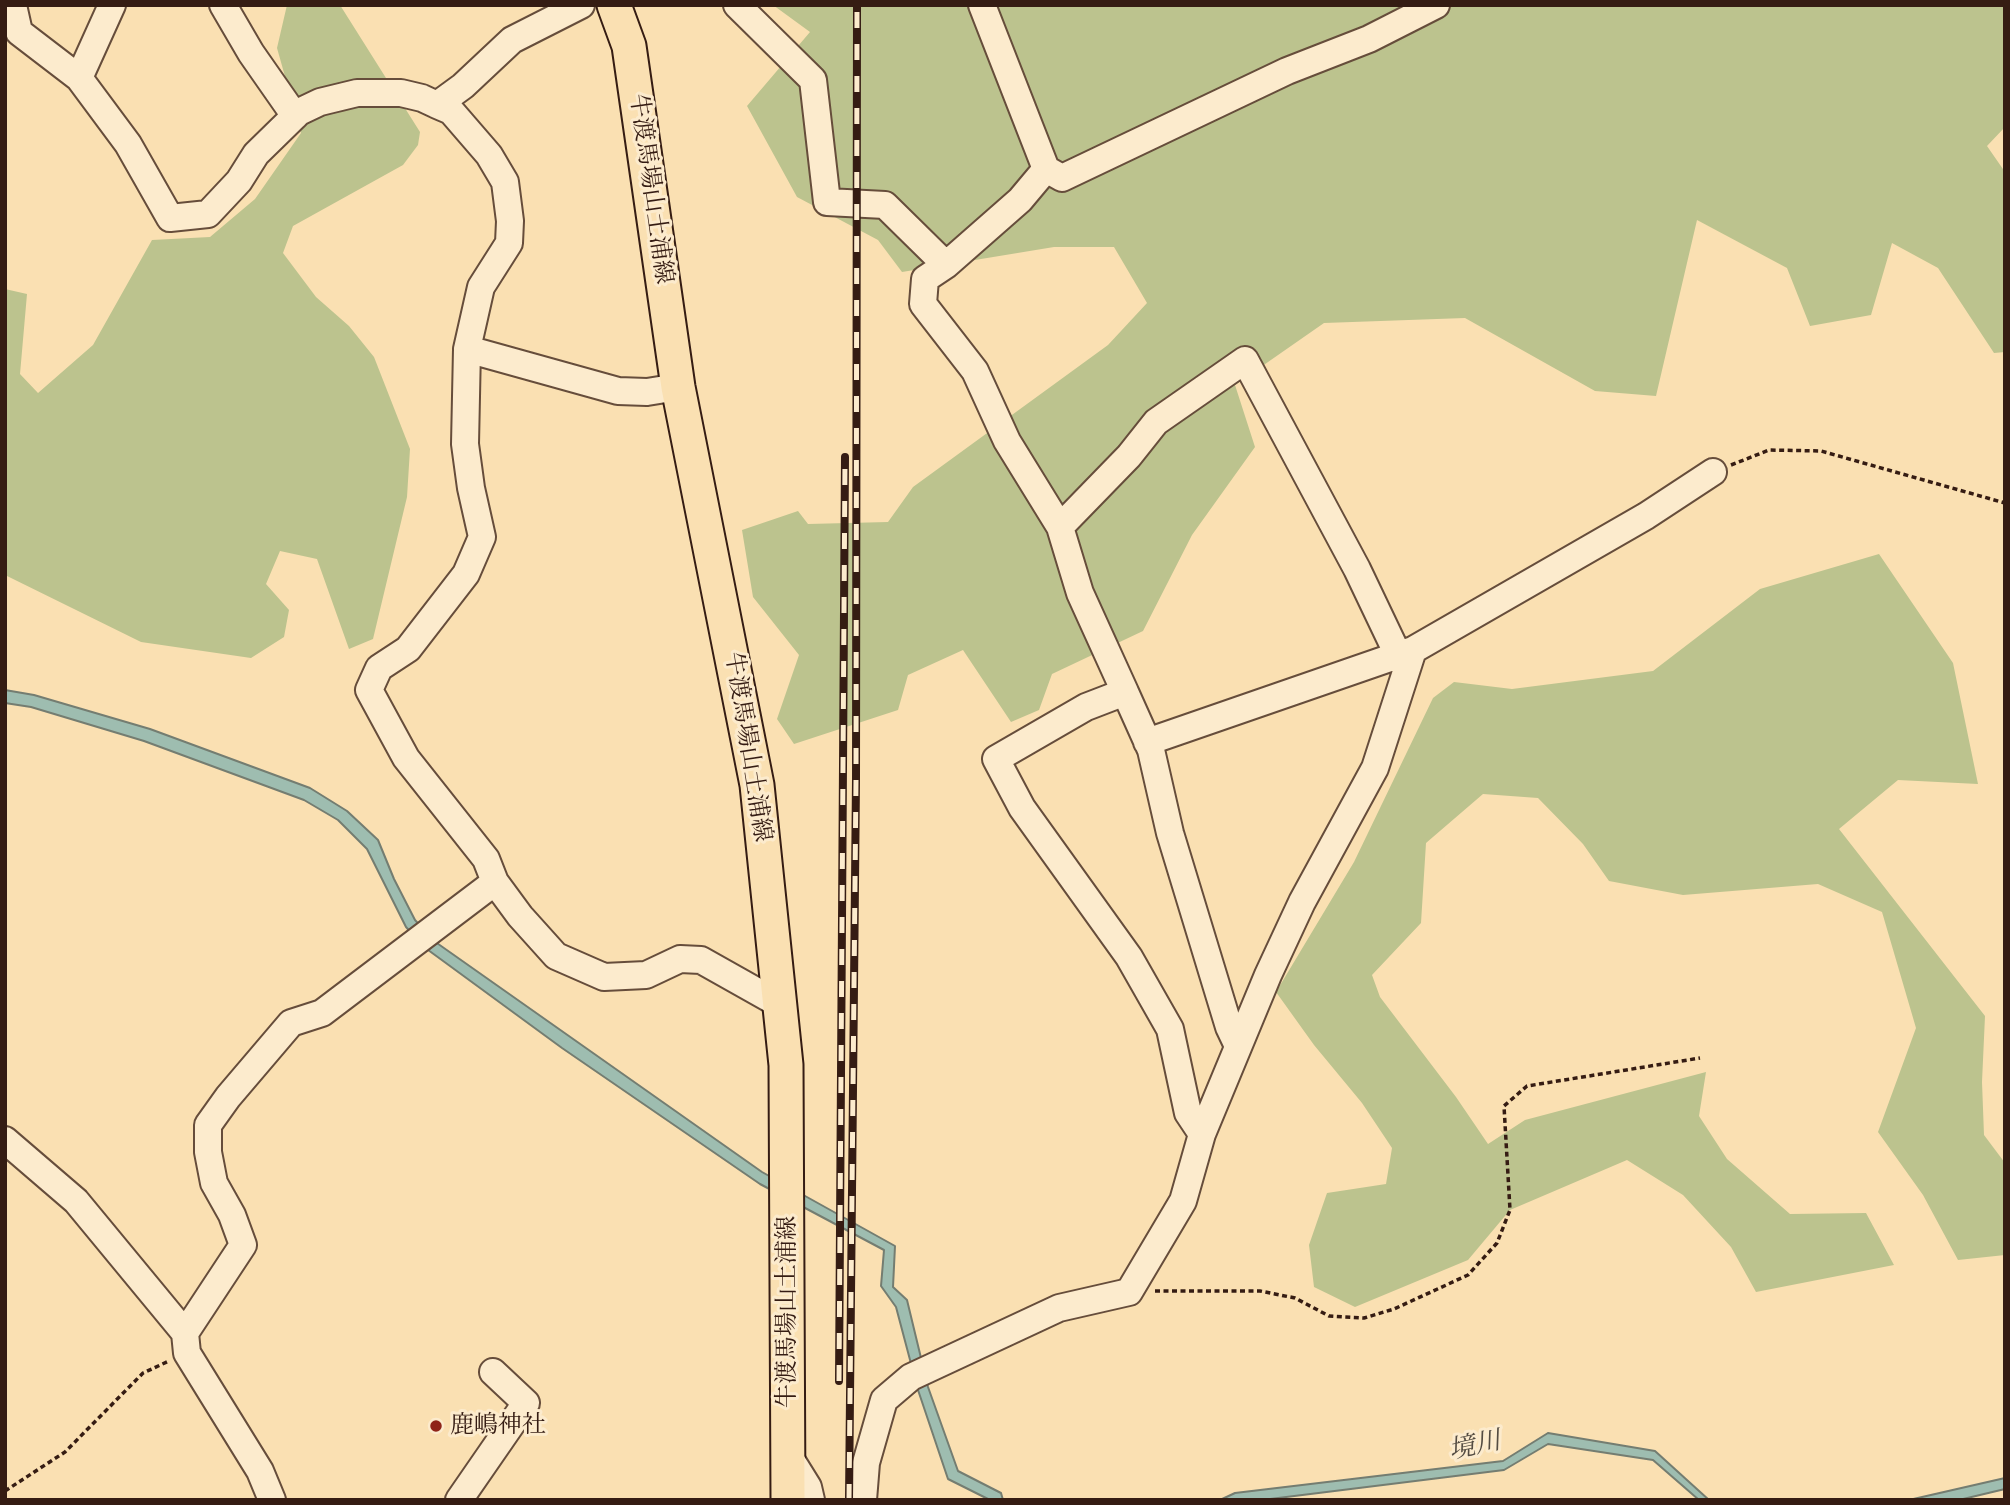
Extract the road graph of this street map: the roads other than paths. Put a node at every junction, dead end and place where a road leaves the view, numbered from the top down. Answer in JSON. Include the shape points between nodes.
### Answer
{"nodes":[{"id":1,"x":13,"y":5,"type":"edge"},
{"id":2,"x":112,"y":5,"type":"edge"},
{"id":3,"x":223,"y":5,"type":"edge"},
{"id":4,"x":581,"y":5,"type":"edge"},
{"id":5,"x":614,"y":5,"type":"edge"},
{"id":6,"x":737,"y":5,"type":"edge"},
{"id":7,"x":982,"y":5,"type":"edge"},
{"id":8,"x":1436,"y":5,"type":"edge"},
{"id":9,"x":12,"y":30,"type":"edge"},
{"id":10,"x":79,"y":78,"type":"junction"},
{"id":11,"x":437,"y":105,"type":"junction"},
{"id":12,"x":295,"y":116,"type":"junction"},
{"id":13,"x":1046,"y":169,"type":"junction"},
{"id":14,"x":946,"y":265,"type":"junction"},
{"id":15,"x":467,"y":349,"type":"junction"},
{"id":16,"x":678,"y":387,"type":"junction"},
{"id":17,"x":1713,"y":472,"type":"road end"},
{"id":18,"x":1060,"y":527,"type":"junction"},
{"id":19,"x":1406,"y":653,"type":"junction"},
{"id":20,"x":1125,"y":692,"type":"junction"},
{"id":21,"x":1147,"y":741,"type":"junction"},
{"id":22,"x":495,"y":882,"type":"junction"},
{"id":23,"x":780,"y":1005,"type":"junction"},
{"id":24,"x":1238,"y":1046,"type":"junction"},
{"id":25,"x":1202,"y":1134,"type":"junction"},
{"id":26,"x":5,"y":1140,"type":"edge"},
{"id":27,"x":186,"y":1343,"type":"junction"},
{"id":28,"x":493,"y":1371,"type":"dead end"},
{"id":29,"x":790,"y":1458,"type":"junction"},
{"id":30,"x":272,"y":1500,"type":"edge"},
{"id":31,"x":459,"y":1500,"type":"edge"},
{"id":32,"x":788,"y":1500,"type":"edge"},
{"id":33,"x":811,"y":1500,"type":"edge"},
{"id":34,"x":863,"y":1500,"type":"edge"}],
"edges":[{"from":1,"to":9,"type":"street"},
{"from":2,"to":10,"type":"street"},
{"from":3,"to":12,"type":"street"},
{"from":4,"to":11,"type":"street","via":[[512,40]]},
{"from":5,"to":16,"type":"main road","name":"牛渡馬場山土浦線","via":[[635,80]]},
{"from":6,"to":14,"type":"street","via":[[813,80],[827,202],[885,205]]},
{"from":7,"to":13,"type":"street"},
{"from":8,"to":13,"type":"street","via":[[1062,178]]},
{"from":9,"to":10,"type":"street"},
{"from":10,"to":12,"type":"street","via":[[128,144],[170,218],[208,214],[239,181],[256,154]]},
{"from":11,"to":12,"type":"street","via":[[401,93],[357,93],[320,102]]},
{"from":11,"to":15,"type":"street","via":[[451,111],[489,155],[505,182],[510,221],[509,243],[481,286]]},
{"from":13,"to":14,"type":"street","via":[[1020,200]]},
{"from":14,"to":18,"type":"street","via":[[925,279],[923,304],[975,371],[1007,441]]},
{"from":15,"to":16,"type":"street","via":[[618,391]]},
{"from":15,"to":22,"type":"street","via":[[465,444],[482,537],[466,573],[408,649],[379,668],[369,690],[406,758],[485,859]]},
{"from":16,"to":23,"type":"main road","name":"牛渡馬場山土浦線","via":[[757,785]]},
{"from":17,"to":19,"type":"street","via":[[1646,516]]},
{"from":18,"to":19,"type":"street","via":[[1156,422],[1245,360]]},
{"from":18,"to":20,"type":"street","via":[[1080,593]]},
{"from":19,"to":21,"type":"street"},
{"from":19,"to":24,"type":"street","via":[[1375,768],[1302,902]]},
{"from":20,"to":21,"type":"street"},
{"from":20,"to":25,"type":"street","via":[[1086,707],[996,759],[1022,808],[1129,957],[1170,1029],[1188,1113]]},
{"from":21,"to":24,"type":"street","via":[[1174,846]]},
{"from":22,"to":23,"type":"street","via":[[556,956],[604,977],[646,975],[680,959],[701,960]]},
{"from":22,"to":27,"type":"street","via":[[321,1013],[291,1023],[208,1125],[214,1183],[243,1245]]},
{"from":23,"to":29,"type":"main road","name":"牛渡馬場山土浦線","via":[[786,1065]]},
{"from":24,"to":25,"type":"street"},
{"from":25,"to":34,"type":"street","via":[[1183,1201],[1129,1292],[1059,1308],[911,1377],[884,1400],[866,1463]]},
{"from":26,"to":27,"type":"street","via":[[76,1201]]},
{"from":27,"to":30,"type":"street"},
{"from":28,"to":31,"type":"street","via":[[526,1403]]},
{"from":29,"to":32,"type":"main road","name":"牛渡馬場山土浦線"},
{"from":29,"to":33,"type":"street"}]}
